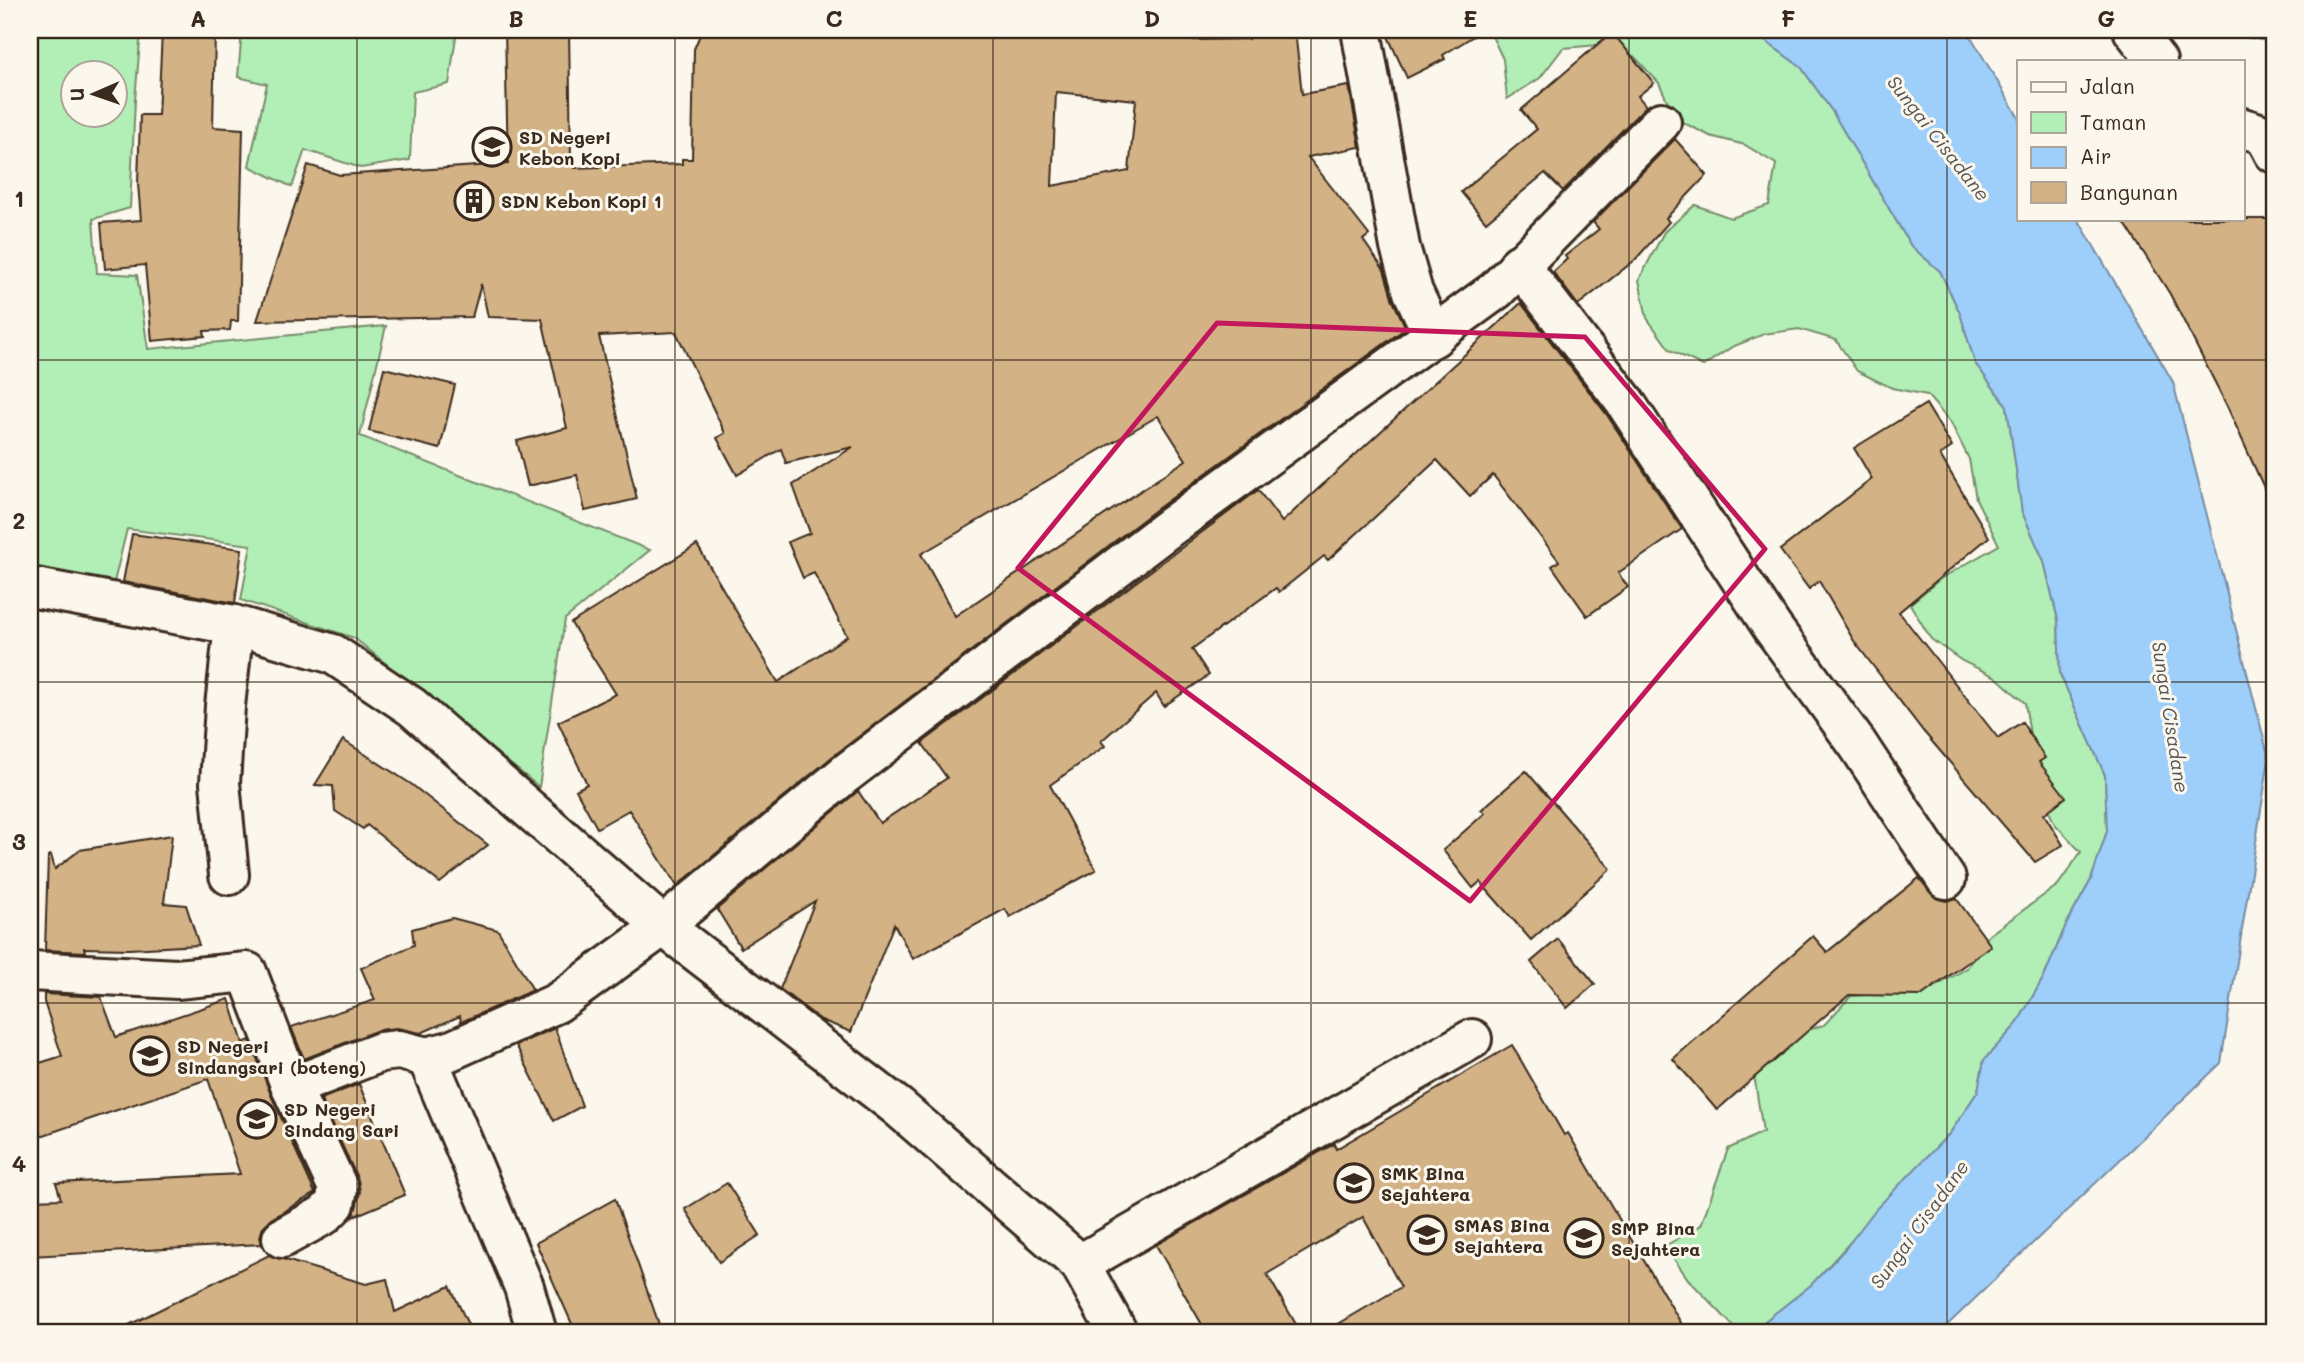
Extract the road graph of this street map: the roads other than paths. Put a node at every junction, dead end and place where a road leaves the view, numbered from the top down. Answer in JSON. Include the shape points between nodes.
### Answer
{"nodes":[{"id":1,"x":1361,"y":30,"type":"edge"},
{"id":2,"x":2133,"y":30,"type":"edge"},
{"id":3,"x":2156,"y":60,"type":"edge"},
{"id":4,"x":1661,"y":122,"type":"dead end"},
{"id":5,"x":1519,"y":264,"type":"junction"},
{"id":6,"x":1434,"y":337,"type":"junction"},
{"id":7,"x":30,"y":587,"type":"edge"},
{"id":8,"x":234,"y":625,"type":"junction"},
{"id":9,"x":229,"y":875,"type":"dead end"},
{"id":10,"x":1946,"y":879,"type":"dead end"},
{"id":11,"x":663,"y":926,"type":"junction"},
{"id":12,"x":30,"y":971,"type":"edge"},
{"id":13,"x":1472,"y":1040,"type":"dead end"},
{"id":14,"x":427,"y":1057,"type":"junction"},
{"id":15,"x":291,"y":1087,"type":"junction"},
{"id":16,"x":282,"y":1238,"type":"dead end"},
{"id":17,"x":1080,"y":1264,"type":"junction"},
{"id":18,"x":537,"y":1333,"type":"edge"},
{"id":19,"x":1118,"y":1333,"type":"edge"}],
"edges":[{"from":1,"to":6,"type":"street","via":[[1400,247],[1413,292]]},
{"from":2,"to":3,"type":"street"},
{"from":4,"to":5,"type":"street"},
{"from":5,"to":6,"type":"street","via":[[1496,290]]},
{"from":5,"to":10,"type":"street","via":[[1625,402],[1772,627],[1858,745]]},
{"from":6,"to":11,"type":"street","via":[[1170,527],[845,774]]},
{"from":7,"to":8,"type":"street"},
{"from":8,"to":9,"type":"street","via":[[220,783]]},
{"from":8,"to":11,"type":"street","via":[[333,654],[382,685]]},
{"from":11,"to":14,"type":"street","via":[[557,1003]]},
{"from":11,"to":17,"type":"street","via":[[898,1107]]},
{"from":12,"to":15,"type":"street","via":[[177,979],[247,972]]},
{"from":13,"to":17,"type":"street"},
{"from":14,"to":15,"type":"street","via":[[400,1050],[381,1052]]},
{"from":14,"to":18,"type":"street","via":[[524,1287]]},
{"from":15,"to":16,"type":"street","via":[[338,1188],[335,1204],[324,1215]]},
{"from":17,"to":19,"type":"street"}]}
